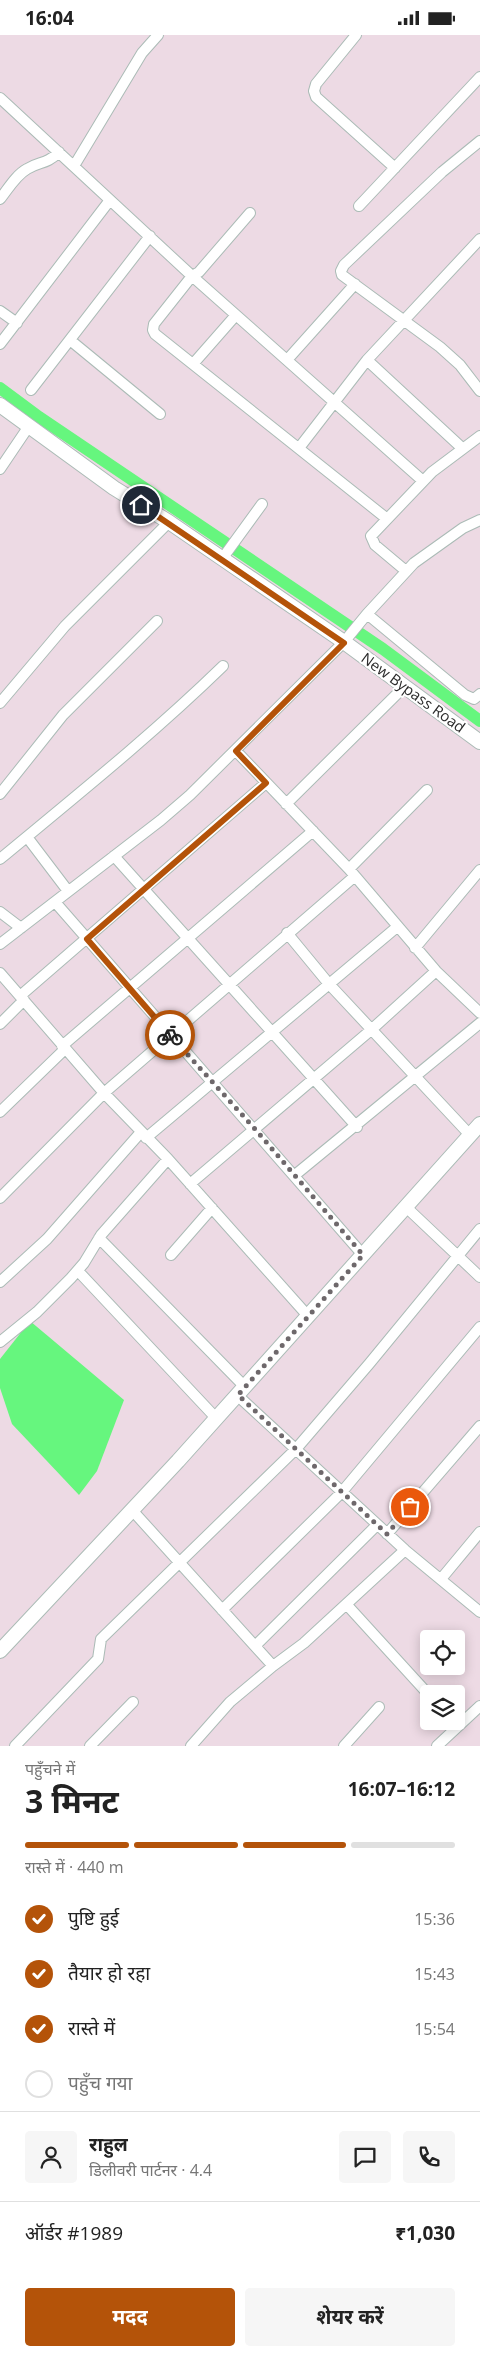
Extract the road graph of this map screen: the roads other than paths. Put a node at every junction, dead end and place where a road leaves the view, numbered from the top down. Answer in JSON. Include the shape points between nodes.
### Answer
{"nodes":[{"id":1,"x":158,"y":35,"type":"edge"},
{"id":2,"x":356,"y":35,"type":"edge"},
{"id":3,"x":480,"y":77,"type":"edge"},
{"id":4,"x":0,"y":98,"type":"edge"},
{"id":5,"x":480,"y":141,"type":"edge"},
{"id":6,"x":59,"y":152,"type":"junction"},
{"id":7,"x":74,"y":166,"type":"junction"},
{"id":8,"x":395,"y":168,"type":"junction"},
{"id":9,"x":0,"y":199,"type":"edge"},
{"id":10,"x":110,"y":199,"type":"junction"},
{"id":11,"x":359,"y":207,"type":"dead end"},
{"id":12,"x":250,"y":213,"type":"dead end"},
{"id":13,"x":150,"y":236,"type":"junction"},
{"id":14,"x":480,"y":239,"type":"edge"},
{"id":15,"x":192,"y":275,"type":"junction"},
{"id":16,"x":355,"y":284,"type":"junction"},
{"id":17,"x":0,"y":311,"type":"edge"},
{"id":18,"x":236,"y":315,"type":"junction"},
{"id":19,"x":404,"y":321,"type":"junction"},
{"id":20,"x":16,"y":323,"type":"junction"},
{"id":21,"x":70,"y":340,"type":"junction"},
{"id":22,"x":0,"y":344,"type":"edge"},
{"id":23,"x":287,"y":360,"type":"junction"},
{"id":24,"x":367,"y":360,"type":"junction"},
{"id":25,"x":194,"y":364,"type":"junction"},
{"id":26,"x":31,"y":390,"type":"dead end"},
{"id":27,"x":480,"y":391,"type":"edge"},
{"id":28,"x":335,"y":401,"type":"junction"},
{"id":29,"x":0,"y":405,"type":"edge"},
{"id":30,"x":160,"y":414,"type":"dead end"},
{"id":31,"x":29,"y":426,"type":"junction"},
{"id":32,"x":480,"y":436,"type":"edge"},
{"id":33,"x":298,"y":448,"type":"junction"},
{"id":34,"x":462,"y":448,"type":"junction"},
{"id":35,"x":0,"y":469,"type":"edge"},
{"id":36,"x":422,"y":481,"type":"junction"},
{"id":37,"x":262,"y":504,"type":"dead end"},
{"id":38,"x":386,"y":518,"type":"junction"},
{"id":39,"x":480,"y":520,"type":"edge"},
{"id":40,"x":169,"y":522,"type":"junction"},
{"id":41,"x":225,"y":556,"type":"junction"},
{"id":42,"x":406,"y":571,"type":"junction"},
{"id":43,"x":367,"y":614,"type":"junction"},
{"id":44,"x":157,"y":621,"type":"dead end"},
{"id":45,"x":347,"y":638,"type":"junction"},
{"id":46,"x":223,"y":666,"type":"dead end"},
{"id":47,"x":404,"y":687,"type":"junction"},
{"id":48,"x":480,"y":694,"type":"edge"},
{"id":49,"x":0,"y":703,"type":"edge"},
{"id":50,"x":480,"y":742,"type":"edge"},
{"id":51,"x":236,"y":751,"type":"junction"},
{"id":52,"x":266,"y":783,"type":"junction"},
{"id":53,"x":427,"y":790,"type":"dead end"},
{"id":54,"x":0,"y":794,"type":"edge"},
{"id":55,"x":286,"y":803,"type":"junction"},
{"id":56,"x":312,"y":831,"type":"junction"},
{"id":57,"x":27,"y":837,"type":"junction"},
{"id":58,"x":114,"y":856,"type":"junction"},
{"id":59,"x":0,"y":859,"type":"edge"},
{"id":60,"x":480,"y":870,"type":"edge"},
{"id":61,"x":352,"y":873,"type":"junction"},
{"id":62,"x":144,"y":890,"type":"junction"},
{"id":63,"x":68,"y":891,"type":"junction"},
{"id":64,"x":55,"y":902,"type":"junction"},
{"id":65,"x":0,"y":912,"type":"edge"},
{"id":66,"x":397,"y":927,"type":"junction"},
{"id":67,"x":20,"y":928,"type":"junction"},
{"id":68,"x":287,"y":933,"type":"junction"},
{"id":69,"x":87,"y":939,"type":"junction"},
{"id":70,"x":187,"y":939,"type":"junction"},
{"id":71,"x":0,"y":944,"type":"edge"},
{"id":72,"x":415,"y":948,"type":"junction"},
{"id":73,"x":436,"y":971,"type":"junction"},
{"id":74,"x":0,"y":973,"type":"edge"},
{"id":75,"x":329,"y":983,"type":"junction"},
{"id":76,"x":229,"y":986,"type":"junction"},
{"id":77,"x":129,"y":989,"type":"junction"},
{"id":78,"x":22,"y":998,"type":"junction"},
{"id":79,"x":480,"y":1013,"type":"edge"},
{"id":80,"x":480,"y":1023,"type":"edge"},
{"id":81,"x":0,"y":1024,"type":"edge"},
{"id":82,"x":371,"y":1030,"type":"junction"},
{"id":83,"x":273,"y":1032,"type":"junction"},
{"id":84,"x":171,"y":1036,"type":"junction"},
{"id":85,"x":64,"y":1048,"type":"junction"},
{"id":86,"x":415,"y":1077,"type":"junction"},
{"id":87,"x":315,"y":1079,"type":"junction"},
{"id":88,"x":213,"y":1083,"type":"junction"},
{"id":89,"x":104,"y":1093,"type":"junction"},
{"id":90,"x":0,"y":1112,"type":"edge"},
{"id":91,"x":480,"y":1124,"type":"edge"},
{"id":92,"x":357,"y":1127,"type":"junction"},
{"id":93,"x":255,"y":1129,"type":"junction"},
{"id":94,"x":144,"y":1135,"type":"junction"},
{"id":95,"x":470,"y":1135,"type":"junction"},
{"id":96,"x":168,"y":1159,"type":"junction"},
{"id":97,"x":295,"y":1175,"type":"junction"},
{"id":98,"x":190,"y":1184,"type":"junction"},
{"id":99,"x":0,"y":1198,"type":"edge"},
{"id":100,"x":406,"y":1207,"type":"junction"},
{"id":101,"x":212,"y":1208,"type":"junction"},
{"id":102,"x":480,"y":1229,"type":"edge"},
{"id":103,"x":99,"y":1238,"type":"junction"},
{"id":104,"x":171,"y":1255,"type":"dead end"},
{"id":105,"x":363,"y":1255,"type":"junction"},
{"id":106,"x":458,"y":1256,"type":"junction"},
{"id":107,"x":78,"y":1271,"type":"junction"},
{"id":108,"x":480,"y":1277,"type":"edge"},
{"id":109,"x":0,"y":1282,"type":"edge"},
{"id":110,"x":308,"y":1316,"type":"junction"},
{"id":111,"x":480,"y":1327,"type":"edge"},
{"id":112,"x":0,"y":1342,"type":"edge"},
{"id":113,"x":241,"y":1391,"type":"junction"},
{"id":114,"x":216,"y":1419,"type":"junction"},
{"id":115,"x":480,"y":1427,"type":"edge"},
{"id":116,"x":296,"y":1449,"type":"junction"},
{"id":117,"x":341,"y":1493,"type":"junction"},
{"id":118,"x":132,"y":1510,"type":"junction"},
{"id":119,"x":377,"y":1525,"type":"junction"},
{"id":120,"x":480,"y":1532,"type":"edge"},
{"id":121,"x":387,"y":1534,"type":"junction"},
{"id":122,"x":405,"y":1550,"type":"junction"},
{"id":123,"x":179,"y":1564,"type":"junction"},
{"id":124,"x":441,"y":1579,"type":"junction"},
{"id":125,"x":347,"y":1605,"type":"junction"},
{"id":126,"x":222,"y":1610,"type":"junction"},
{"id":127,"x":480,"y":1612,"type":"edge"},
{"id":128,"x":255,"y":1646,"type":"junction"},
{"id":129,"x":0,"y":1651,"type":"edge"},
{"id":130,"x":273,"y":1666,"type":"junction"},
{"id":131,"x":420,"y":1685,"type":"edge"},
{"id":132,"x":133,"y":1702,"type":"dead end"},
{"id":133,"x":480,"y":1706,"type":"edge"},
{"id":134,"x":379,"y":1707,"type":"dead end"},
{"id":135,"x":15,"y":1746,"type":"edge"},
{"id":136,"x":90,"y":1746,"type":"edge"},
{"id":137,"x":191,"y":1746,"type":"edge"},
{"id":138,"x":344,"y":1746,"type":"edge"},
{"id":139,"x":437,"y":1746,"type":"edge"}],
"edges":[{"from":1,"to":7,"type":"street","via":[[142,53]]},
{"from":2,"to":8,"type":"street","via":[[316,83],[314,91],[316,97]]},
{"from":3,"to":8,"type":"street"},
{"from":4,"to":6,"type":"street"},
{"from":5,"to":16,"type":"street","via":[[442,172],[344,265],[342,275]]},
{"from":6,"to":7,"type":"street"},
{"from":6,"to":9,"type":"street","via":[[48,162],[21,173]]},
{"from":7,"to":10,"type":"street"},
{"from":8,"to":11,"type":"street"},
{"from":10,"to":13,"type":"street"},
{"from":10,"to":20,"type":"street"},
{"from":12,"to":15,"type":"street","via":[[199,273]]},
{"from":13,"to":15,"type":"street"},
{"from":13,"to":21,"type":"street"},
{"from":14,"to":19,"type":"street"},
{"from":15,"to":18,"type":"street"},
{"from":15,"to":25,"type":"street","via":[[152,327],[155,334]]},
{"from":16,"to":19,"type":"street"},
{"from":16,"to":23,"type":"street"},
{"from":17,"to":20,"type":"street"},
{"from":18,"to":23,"type":"street"},
{"from":18,"to":25,"type":"street"},
{"from":19,"to":24,"type":"street"},
{"from":19,"to":27,"type":"street","via":[[452,357]]},
{"from":20,"to":22,"type":"street"},
{"from":21,"to":26,"type":"street"},
{"from":21,"to":30,"type":"street"},
{"from":23,"to":28,"type":"street"},
{"from":24,"to":28,"type":"street"},
{"from":24,"to":34,"type":"street"},
{"from":25,"to":33,"type":"street"},
{"from":28,"to":33,"type":"street"},
{"from":28,"to":36,"type":"street"},
{"from":29,"to":31,"type":"street","name":"New Bypass Road"},
{"from":31,"to":35,"type":"street"},
{"from":31,"to":40,"type":"street","name":"New Bypass Road","via":[[114,488]]},
{"from":32,"to":34,"type":"street"},
{"from":33,"to":38,"type":"street"},
{"from":34,"to":36,"type":"street"},
{"from":36,"to":38,"type":"street"},
{"from":37,"to":41,"type":"street"},
{"from":38,"to":42,"type":"street","via":[[371,536],[372,541]]},
{"from":39,"to":42,"type":"street"},
{"from":40,"to":41,"type":"street","name":"New Bypass Road"},
{"from":40,"to":49,"type":"street","via":[[65,626]]},
{"from":41,"to":45,"type":"street","name":"New Bypass Road"},
{"from":42,"to":43,"type":"street"},
{"from":43,"to":45,"type":"street"},
{"from":43,"to":48,"type":"street","via":[[465,695],[474,699]]},
{"from":44,"to":54,"type":"street","via":[[64,715]]},
{"from":45,"to":47,"type":"street","name":"New Bypass Road"},
{"from":45,"to":51,"type":"street"},
{"from":46,"to":57,"type":"street","via":[[113,767]]},
{"from":47,"to":50,"type":"street","name":"New Bypass Road"},
{"from":47,"to":55,"type":"street"},
{"from":51,"to":52,"type":"street"},
{"from":51,"to":58,"type":"street","via":[[161,820]]},
{"from":52,"to":55,"type":"street"},
{"from":52,"to":62,"type":"street"},
{"from":53,"to":61,"type":"street"},
{"from":55,"to":56,"type":"street"},
{"from":56,"to":61,"type":"street"},
{"from":56,"to":70,"type":"street"},
{"from":57,"to":59,"type":"street"},
{"from":57,"to":63,"type":"street"},
{"from":58,"to":62,"type":"street"},
{"from":58,"to":63,"type":"street"},
{"from":60,"to":72,"type":"street"},
{"from":61,"to":66,"type":"street"},
{"from":61,"to":68,"type":"street"},
{"from":62,"to":69,"type":"street"},
{"from":62,"to":70,"type":"street"},
{"from":63,"to":64,"type":"street"},
{"from":64,"to":67,"type":"street"},
{"from":64,"to":69,"type":"street"},
{"from":65,"to":67,"type":"street"},
{"from":66,"to":72,"type":"street"},
{"from":66,"to":75,"type":"street"},
{"from":67,"to":71,"type":"street"},
{"from":68,"to":75,"type":"street"},
{"from":68,"to":76,"type":"street"},
{"from":69,"to":77,"type":"street"},
{"from":69,"to":78,"type":"street"},
{"from":70,"to":76,"type":"street"},
{"from":70,"to":77,"type":"street"},
{"from":72,"to":73,"type":"street"},
{"from":73,"to":79,"type":"street"},
{"from":73,"to":82,"type":"street"},
{"from":74,"to":78,"type":"street"},
{"from":75,"to":82,"type":"street"},
{"from":75,"to":83,"type":"street"},
{"from":76,"to":83,"type":"street"},
{"from":76,"to":84,"type":"street"},
{"from":77,"to":84,"type":"street"},
{"from":77,"to":85,"type":"street"},
{"from":78,"to":81,"type":"street"},
{"from":78,"to":85,"type":"street"},
{"from":80,"to":86,"type":"street"},
{"from":82,"to":86,"type":"street"},
{"from":82,"to":87,"type":"street"},
{"from":83,"to":87,"type":"street"},
{"from":83,"to":88,"type":"street"},
{"from":84,"to":88,"type":"street"},
{"from":84,"to":89,"type":"street"},
{"from":85,"to":89,"type":"street"},
{"from":85,"to":90,"type":"street"},
{"from":86,"to":92,"type":"street"},
{"from":86,"to":95,"type":"street"},
{"from":87,"to":92,"type":"street"},
{"from":87,"to":93,"type":"street"},
{"from":88,"to":93,"type":"street"},
{"from":88,"to":94,"type":"street"},
{"from":89,"to":94,"type":"street"},
{"from":89,"to":99,"type":"street"},
{"from":91,"to":95,"type":"street"},
{"from":92,"to":97,"type":"street"},
{"from":93,"to":97,"type":"street"},
{"from":93,"to":98,"type":"street"},
{"from":94,"to":96,"type":"street"},
{"from":94,"to":109,"type":"street","via":[[47,1239]]},
{"from":95,"to":100,"type":"street"},
{"from":96,"to":98,"type":"street"},
{"from":96,"to":103,"type":"street"},
{"from":97,"to":105,"type":"street"},
{"from":98,"to":101,"type":"street"},
{"from":100,"to":105,"type":"street"},
{"from":100,"to":106,"type":"street"},
{"from":101,"to":104,"type":"street"},
{"from":101,"to":110,"type":"street"},
{"from":102,"to":106,"type":"street"},
{"from":103,"to":107,"type":"street"},
{"from":103,"to":113,"type":"street"},
{"from":105,"to":110,"type":"street"},
{"from":106,"to":108,"type":"street"},
{"from":106,"to":116,"type":"street"},
{"from":107,"to":112,"type":"street"},
{"from":107,"to":114,"type":"street"},
{"from":110,"to":113,"type":"street"},
{"from":111,"to":117,"type":"street"},
{"from":113,"to":114,"type":"street"},
{"from":113,"to":116,"type":"street"},
{"from":114,"to":118,"type":"street"},
{"from":115,"to":121,"type":"street"},
{"from":116,"to":117,"type":"street"},
{"from":116,"to":123,"type":"street"},
{"from":117,"to":119,"type":"street"},
{"from":117,"to":126,"type":"street"},
{"from":118,"to":123,"type":"street"},
{"from":118,"to":129,"type":"street"},
{"from":119,"to":121,"type":"street"},
{"from":119,"to":128,"type":"street"},
{"from":120,"to":124,"type":"street"},
{"from":121,"to":122,"type":"street"},
{"from":122,"to":124,"type":"street"},
{"from":122,"to":125,"type":"street"},
{"from":123,"to":126,"type":"street"},
{"from":123,"to":135,"type":"street","via":[[101,1639],[98,1659]]},
{"from":124,"to":127,"type":"street"},
{"from":125,"to":130,"type":"street"},
{"from":125,"to":131,"type":"street"},
{"from":126,"to":128,"type":"street"},
{"from":128,"to":130,"type":"street"},
{"from":130,"to":137,"type":"street","via":[[230,1702]]},
{"from":132,"to":136,"type":"street"},
{"from":133,"to":139,"type":"street"},
{"from":134,"to":138,"type":"street"}]}
